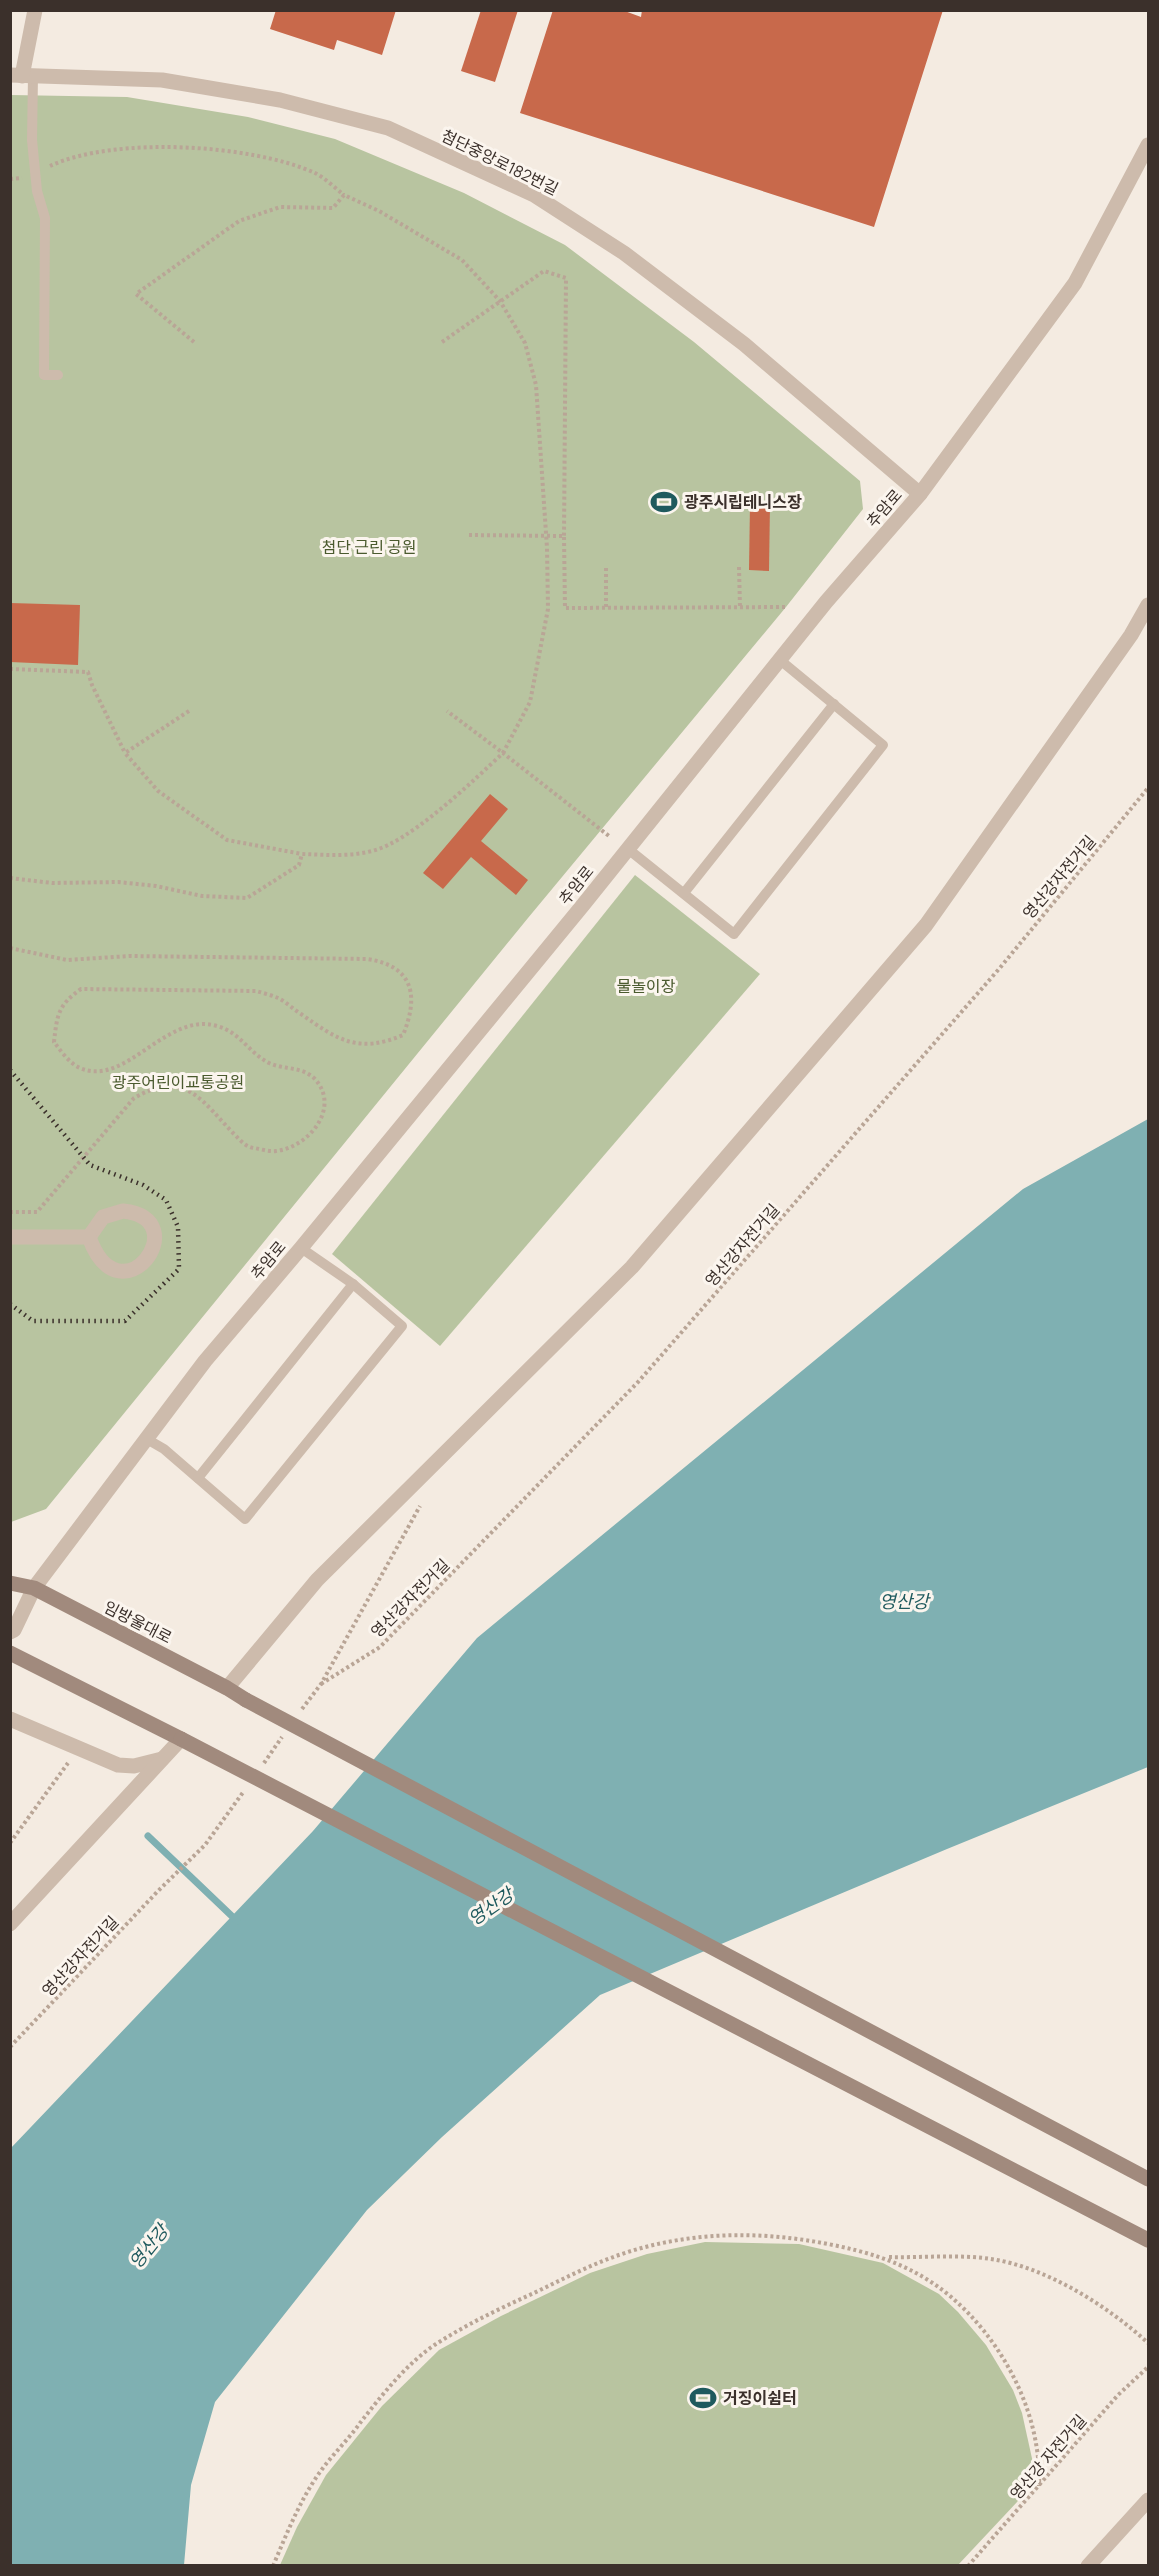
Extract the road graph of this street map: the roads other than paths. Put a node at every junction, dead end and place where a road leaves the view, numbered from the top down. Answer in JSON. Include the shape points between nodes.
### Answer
{"nodes":[{"id":1,"x":35,"y":10,"type":"edge"},
{"id":2,"x":22,"y":76,"type":"edge"},
{"id":3,"x":1149,"y":145,"type":"edge"},
{"id":4,"x":58,"y":375,"type":"dead end"},
{"id":5,"x":920,"y":494,"type":"junction"},
{"id":6,"x":1149,"y":605,"type":"edge"},
{"id":7,"x":780,"y":660,"type":"junction"},
{"id":8,"x":834,"y":704,"type":"junction"},
{"id":9,"x":628,"y":849,"type":"junction"},
{"id":10,"x":684,"y":893,"type":"junction"},
{"id":11,"x":10,"y":1237,"type":"edge"},
{"id":12,"x":89,"y":1237,"type":"junction"},
{"id":13,"x":301,"y":1248,"type":"junction"},
{"id":14,"x":353,"y":1284,"type":"junction"},
{"id":15,"x":145,"y":1438,"type":"junction"},
{"id":16,"x":198,"y":1478,"type":"junction"},
{"id":17,"x":10,"y":1583,"type":"edge"},
{"id":18,"x":34,"y":1588,"type":"junction"},
{"id":19,"x":10,"y":1632,"type":"edge"},
{"id":20,"x":10,"y":1653,"type":"edge"},
{"id":21,"x":227,"y":1688,"type":"junction"},
{"id":22,"x":10,"y":1719,"type":"edge"},
{"id":23,"x":181,"y":1739,"type":"junction"},
{"id":24,"x":162,"y":1759,"type":"junction"},
{"id":25,"x":10,"y":1924,"type":"edge"},
{"id":26,"x":1149,"y":2179,"type":"edge"},
{"id":27,"x":1149,"y":2240,"type":"edge"},
{"id":28,"x":1149,"y":2500,"type":"edge"},
{"id":29,"x":1088,"y":2565,"type":"edge"}],
"edges":[{"from":1,"to":2,"type":"street"},
{"from":2,"to":4,"type":"lane","via":[[37,191],[45,218],[44,375]]},
{"from":2,"to":5,"type":"street","name":"첨단중앙로182번길","via":[[162,80],[280,100],[388,128],[534,195],[624,253],[744,344]]},
{"from":3,"to":5,"type":"street","name":"추암로","via":[[1075,283]]},
{"from":5,"to":7,"type":"street","name":"추암로"},
{"from":6,"to":21,"type":"street","via":[[926,925],[632,1267],[317,1580]]},
{"from":7,"to":8,"type":"lane"},
{"from":7,"to":9,"type":"street","name":"추암로"},
{"from":8,"to":10,"type":"lane"},
{"from":8,"to":10,"type":"lane","via":[[884,745],[734,934]]},
{"from":9,"to":10,"type":"lane"},
{"from":9,"to":13,"type":"street","name":"추암로"},
{"from":11,"to":12,"type":"street"},
{"from":12,"to":12,"type":"street","via":[[94,1252],[114,1269],[142,1265],[153,1250],[153,1231],[148,1222],[132,1212],[103,1217]]},
{"from":13,"to":14,"type":"lane"},
{"from":13,"to":15,"type":"street","name":"추암로"},
{"from":14,"to":16,"type":"lane"},
{"from":14,"to":16,"type":"lane","via":[[402,1326],[245,1519]]},
{"from":15,"to":16,"type":"lane"},
{"from":15,"to":18,"type":"street","name":"추암로"},
{"from":17,"to":18,"type":"main road","name":"임방울대로"},
{"from":18,"to":19,"type":"street","name":"추암로"},
{"from":18,"to":21,"type":"main road","name":"임방울대로"},
{"from":20,"to":23,"type":"main road"},
{"from":21,"to":26,"type":"main road","name":"임방울대로","bridge":true},
{"from":22,"to":24,"type":"street","via":[[118,1765],[134,1766]]},
{"from":23,"to":24,"type":"street"},
{"from":23,"to":27,"type":"main road","bridge":true},
{"from":24,"to":25,"type":"street"},
{"from":28,"to":29,"type":"street"}]}
